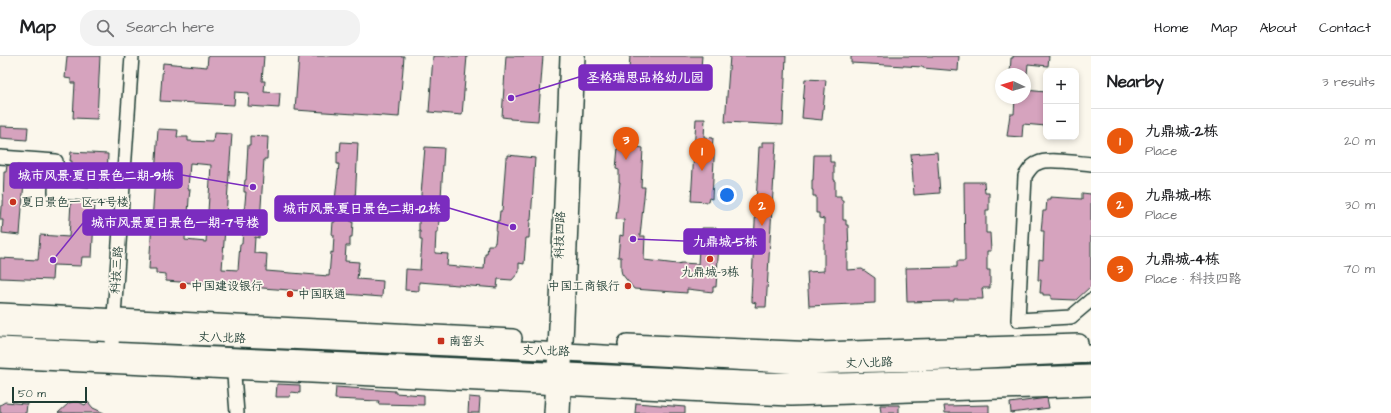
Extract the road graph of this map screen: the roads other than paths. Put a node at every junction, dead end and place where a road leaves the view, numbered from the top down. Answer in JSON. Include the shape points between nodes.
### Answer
{"nodes":[{"id":1,"x":132,"y":56,"type":"edge"},
{"id":2,"x":568,"y":56,"type":"edge"},
{"id":3,"x":578,"y":56,"type":"edge"},
{"id":4,"x":0,"y":157,"type":"edge"},
{"id":5,"x":1091,"y":164,"type":"edge"},
{"id":6,"x":122,"y":196,"type":"junction"},
{"id":7,"x":1091,"y":300,"type":"edge"},
{"id":8,"x":0,"y":312,"type":"edge"},
{"id":9,"x":113,"y":326,"type":"junction"},
{"id":10,"x":0,"y":328,"type":"edge"},
{"id":11,"x":1091,"y":343,"type":"edge"},
{"id":12,"x":0,"y":346,"type":"edge"},
{"id":13,"x":561,"y":346,"type":"junction"},
{"id":14,"x":1091,"y":354,"type":"edge"},
{"id":15,"x":111,"y":358,"type":"junction"},
{"id":16,"x":0,"y":359,"type":"edge"},
{"id":17,"x":233,"y":364,"type":"junction"},
{"id":18,"x":1091,"y":374,"type":"edge"},
{"id":19,"x":559,"y":379,"type":"junction"},
{"id":20,"x":1091,"y":387,"type":"edge"},
{"id":21,"x":236,"y":413,"type":"edge"},
{"id":22,"x":551,"y":413,"type":"edge"},
{"id":23,"x":562,"y":413,"type":"edge"}],
"edges":[{"from":1,"to":6,"type":"street","name":"科技三路"},
{"from":2,"to":13,"type":"street","name":"科技四路"},
{"from":3,"to":13,"type":"street","name":"科技四路"},
{"from":4,"to":6,"type":"street","via":[[56,161],[55,192]]},
{"from":5,"to":7,"type":"street","via":[[1038,162],[1025,176],[1018,320],[1071,317]]},
{"from":6,"to":9,"type":"street","name":"科技三路"},
{"from":8,"to":9,"type":"main road"},
{"from":9,"to":10,"type":"main road","name":"丈八北路"},
{"from":9,"to":13,"type":"main road","name":"丈八北路"},
{"from":9,"to":15,"type":"street","name":"科技三路"},
{"from":11,"to":13,"type":"main road","via":[[818,351]]},
{"from":12,"to":15,"type":"main road","name":"丈八北路"},
{"from":13,"to":14,"type":"main road","name":"丈八北路","via":[[804,365]]},
{"from":13,"to":19,"type":"street","name":"科技四路"},
{"from":15,"to":16,"type":"main road"},
{"from":15,"to":17,"type":"main road","name":"丈八北路"},
{"from":17,"to":19,"type":"main road","name":"丈八北路"},
{"from":17,"to":21,"type":"street"},
{"from":18,"to":19,"type":"main road","name":"丈八北路","via":[[842,382]]},
{"from":19,"to":20,"type":"main road","via":[[791,398]]},
{"from":19,"to":22,"type":"street","name":"科技四路"},
{"from":19,"to":23,"type":"street","name":"科技四路"}]}
